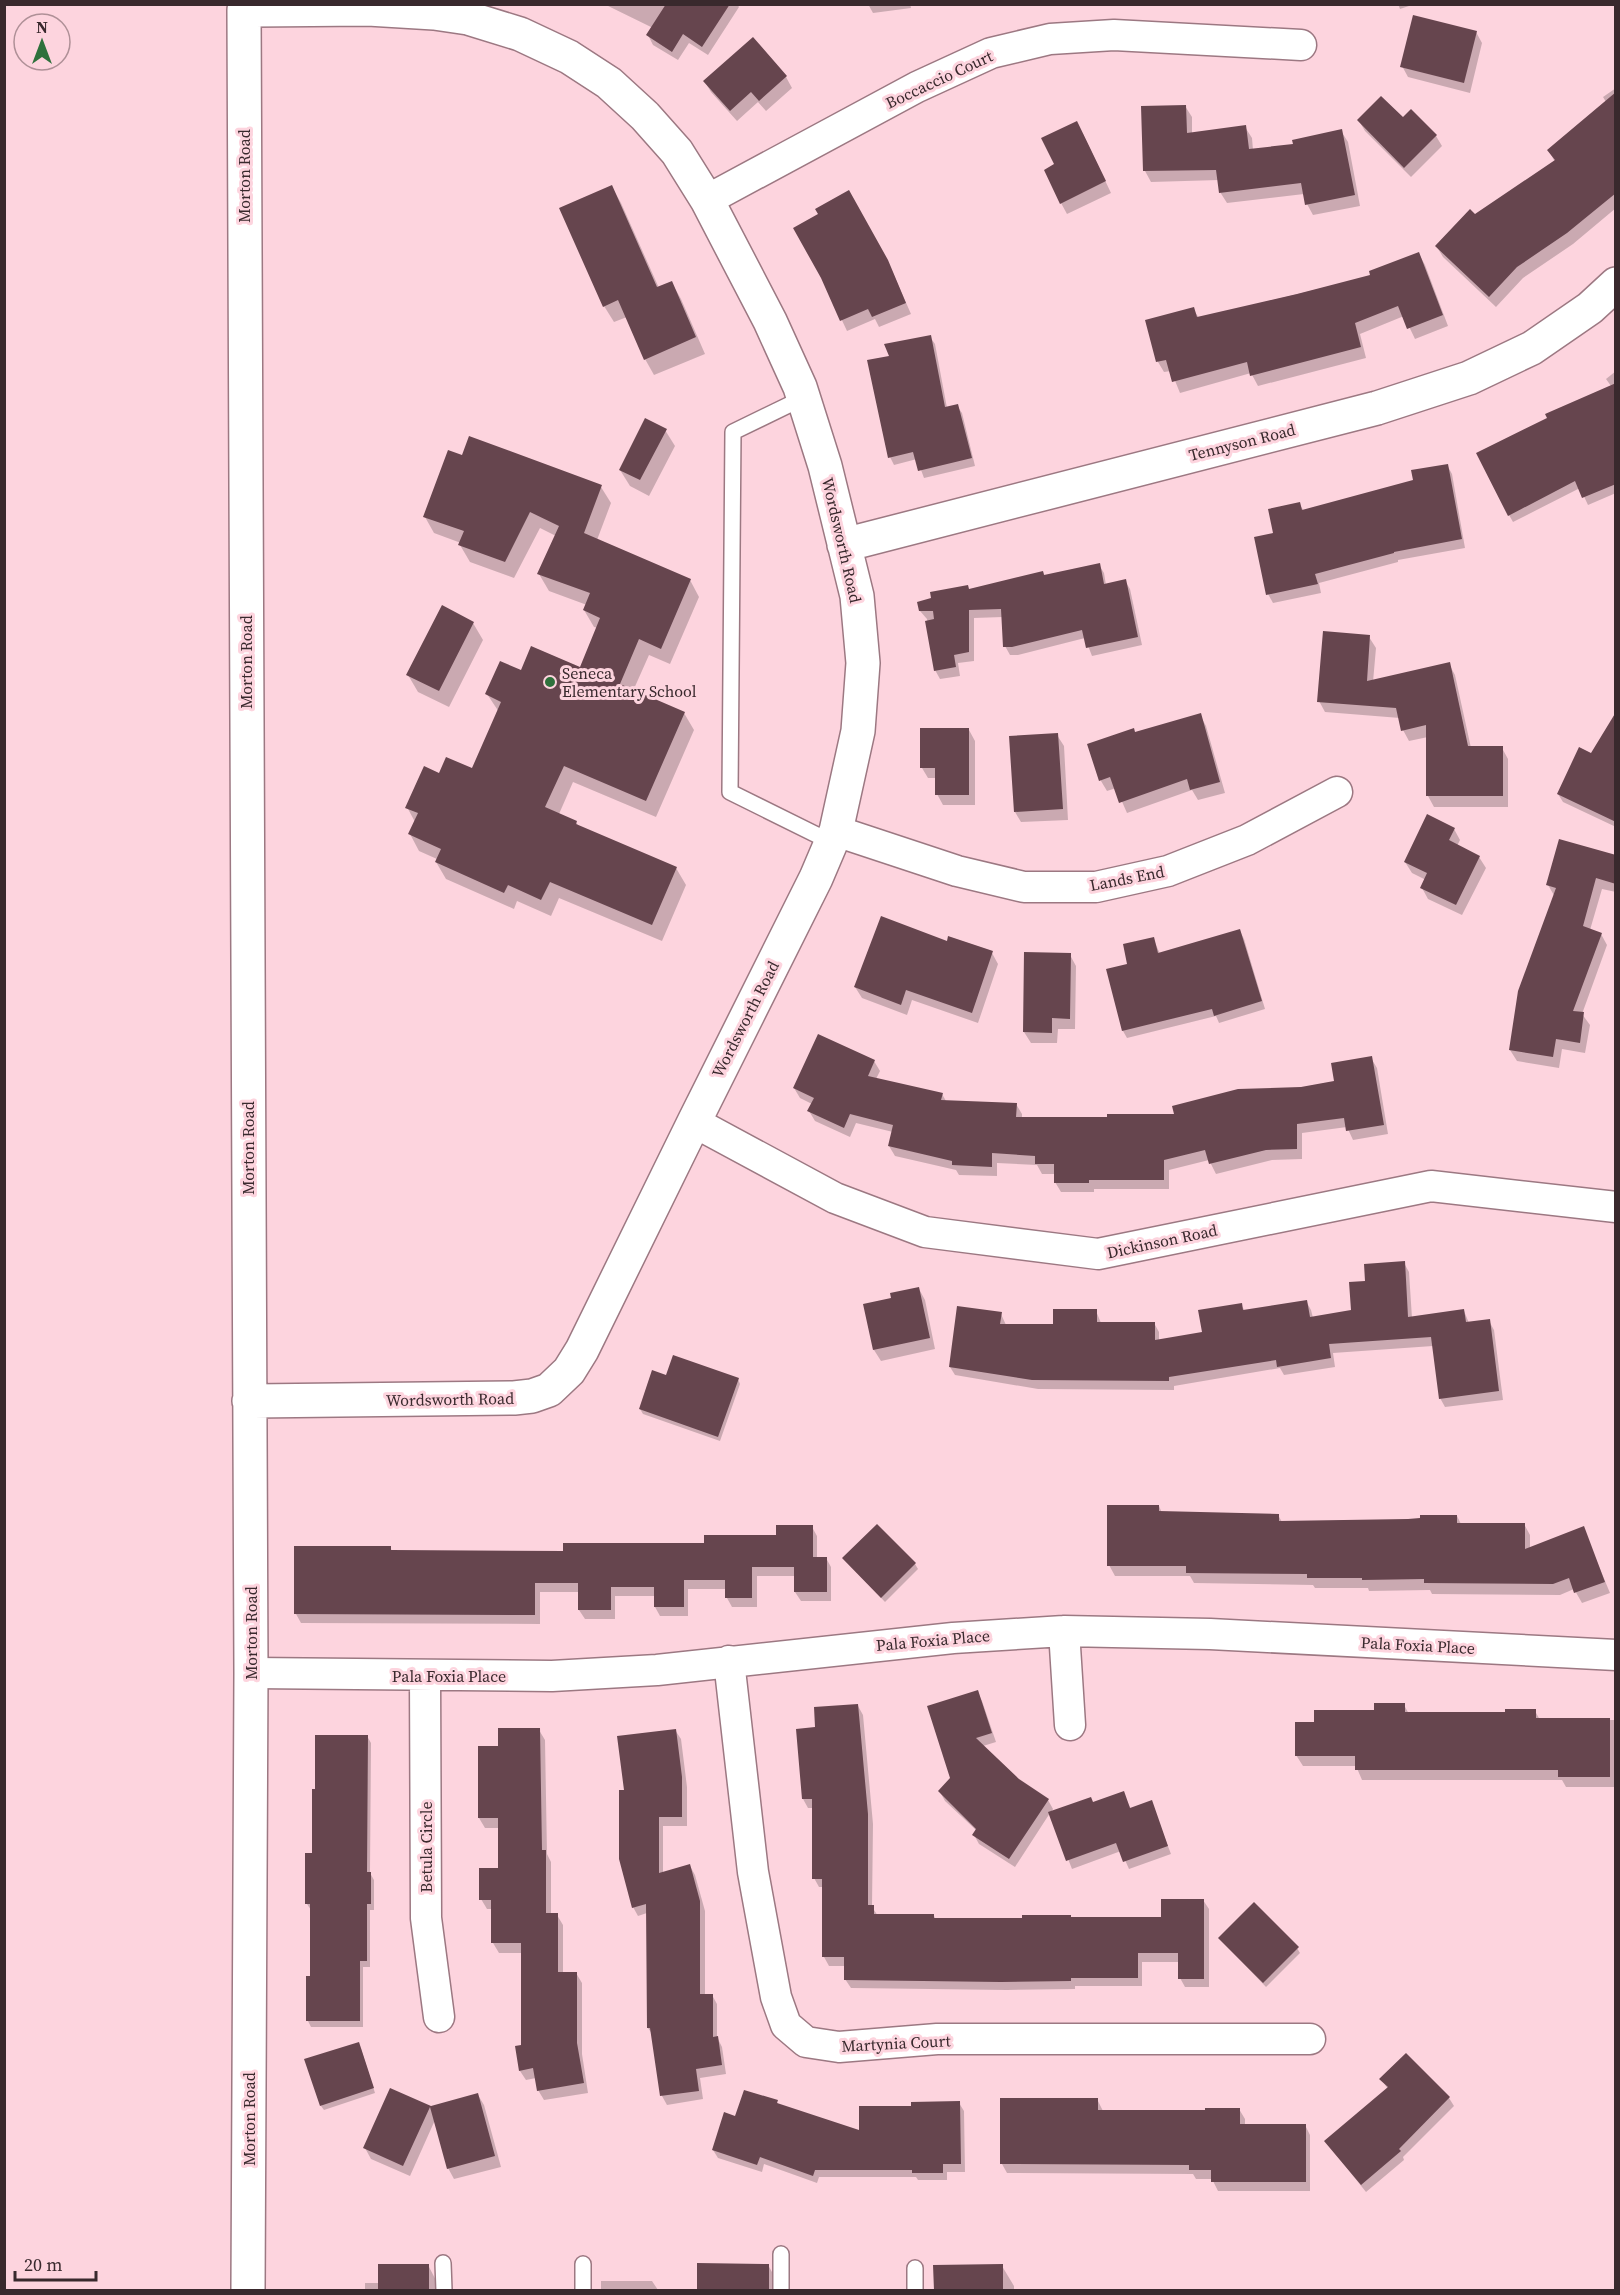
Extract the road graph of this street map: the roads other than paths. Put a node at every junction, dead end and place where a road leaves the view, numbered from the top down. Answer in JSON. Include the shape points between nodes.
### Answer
{"nodes":[{"id":1,"x":244,"y":7,"type":"edge"},
{"id":2,"x":1301,"y":45,"type":"dead end"},
{"id":3,"x":707,"y":200,"type":"junction"},
{"id":4,"x":1616,"y":284,"type":"edge"},
{"id":5,"x":804,"y":398,"type":"junction"},
{"id":6,"x":844,"y":545,"type":"junction"},
{"id":7,"x":1337,"y":792,"type":"dead end"},
{"id":8,"x":833,"y":836,"type":"junction"},
{"id":9,"x":694,"y":1122,"type":"junction"},
{"id":10,"x":1616,"y":1208,"type":"edge"},
{"id":11,"x":249,"y":1401,"type":"junction"},
{"id":12,"x":1064,"y":1631,"type":"junction"},
{"id":13,"x":1616,"y":1655,"type":"edge"},
{"id":14,"x":729,"y":1661,"type":"junction"},
{"id":15,"x":251,"y":1673,"type":"junction"},
{"id":16,"x":425,"y":1676,"type":"junction"},
{"id":17,"x":1070,"y":1725,"type":"dead end"},
{"id":18,"x":439,"y":2017,"type":"dead end"},
{"id":19,"x":1310,"y":2039,"type":"dead end"},
{"id":20,"x":781,"y":2254,"type":"dead end"},
{"id":21,"x":444,"y":2263,"type":"dead end"},
{"id":22,"x":583,"y":2264,"type":"dead end"},
{"id":23,"x":915,"y":2268,"type":"dead end"},
{"id":24,"x":248,"y":2290,"type":"edge"},
{"id":25,"x":444,"y":2290,"type":"edge"},
{"id":26,"x":583,"y":2290,"type":"edge"},
{"id":27,"x":781,"y":2290,"type":"edge"},
{"id":28,"x":915,"y":2290,"type":"edge"}],
"edges":[{"from":1,"to":3,"type":"street","name":"Wordsworth Road","via":[[434,13],[468,18],[520,34],[569,57],[609,83],[677,152]]},
{"from":1,"to":11,"type":"street","name":"Morton Road"},
{"from":2,"to":3,"type":"street","name":"Boccaccio Court","via":[[1114,35],[1050,39],[991,53],[917,87]]},
{"from":3,"to":5,"type":"street","name":"Wordsworth Road","via":[[770,321]]},
{"from":4,"to":6,"type":"street","name":"Tennyson Road","via":[[1590,308],[1532,348],[1468,378],[1377,408]]},
{"from":5,"to":6,"type":"street","name":"Wordsworth Road"},
{"from":5,"to":8,"type":"lane","via":[[733,432],[730,792]]},
{"from":6,"to":8,"type":"street","name":"Wordsworth Road","via":[[857,596],[863,663],[858,730]]},
{"from":7,"to":8,"type":"street","name":"Lands End","via":[[1247,840],[1168,871],[1096,887],[1024,887]]},
{"from":8,"to":9,"type":"street","name":"Wordsworth Road","via":[[816,878]]},
{"from":9,"to":10,"type":"street","name":"Dickinson Road","via":[[835,1198],[925,1232],[1098,1254],[1431,1186]]},
{"from":9,"to":11,"type":"street","name":"Wordsworth Road","via":[[582,1350],[569,1371],[549,1390],[514,1398]]},
{"from":11,"to":15,"type":"street","name":"Morton Road"},
{"from":12,"to":13,"type":"street","name":"Pala Foxia Place","via":[[1209,1634]]},
{"from":12,"to":14,"type":"street","name":"Pala Foxia Place"},
{"from":12,"to":17,"type":"street"},
{"from":14,"to":16,"type":"street","name":"Pala Foxia Place","via":[[552,1676]]},
{"from":14,"to":19,"type":"street","name":"Martynia Court","via":[[753,1872],[776,1997],[786,2025],[806,2042],[840,2046],[937,2039]]},
{"from":15,"to":16,"type":"street","name":"Pala Foxia Place"},
{"from":15,"to":24,"type":"street","name":"Morton Road"},
{"from":16,"to":18,"type":"street","name":"Betula Circle","via":[[426,1918]]},
{"from":20,"to":27,"type":"lane"},
{"from":21,"to":25,"type":"lane"},
{"from":22,"to":26,"type":"lane"},
{"from":23,"to":28,"type":"lane"}]}
